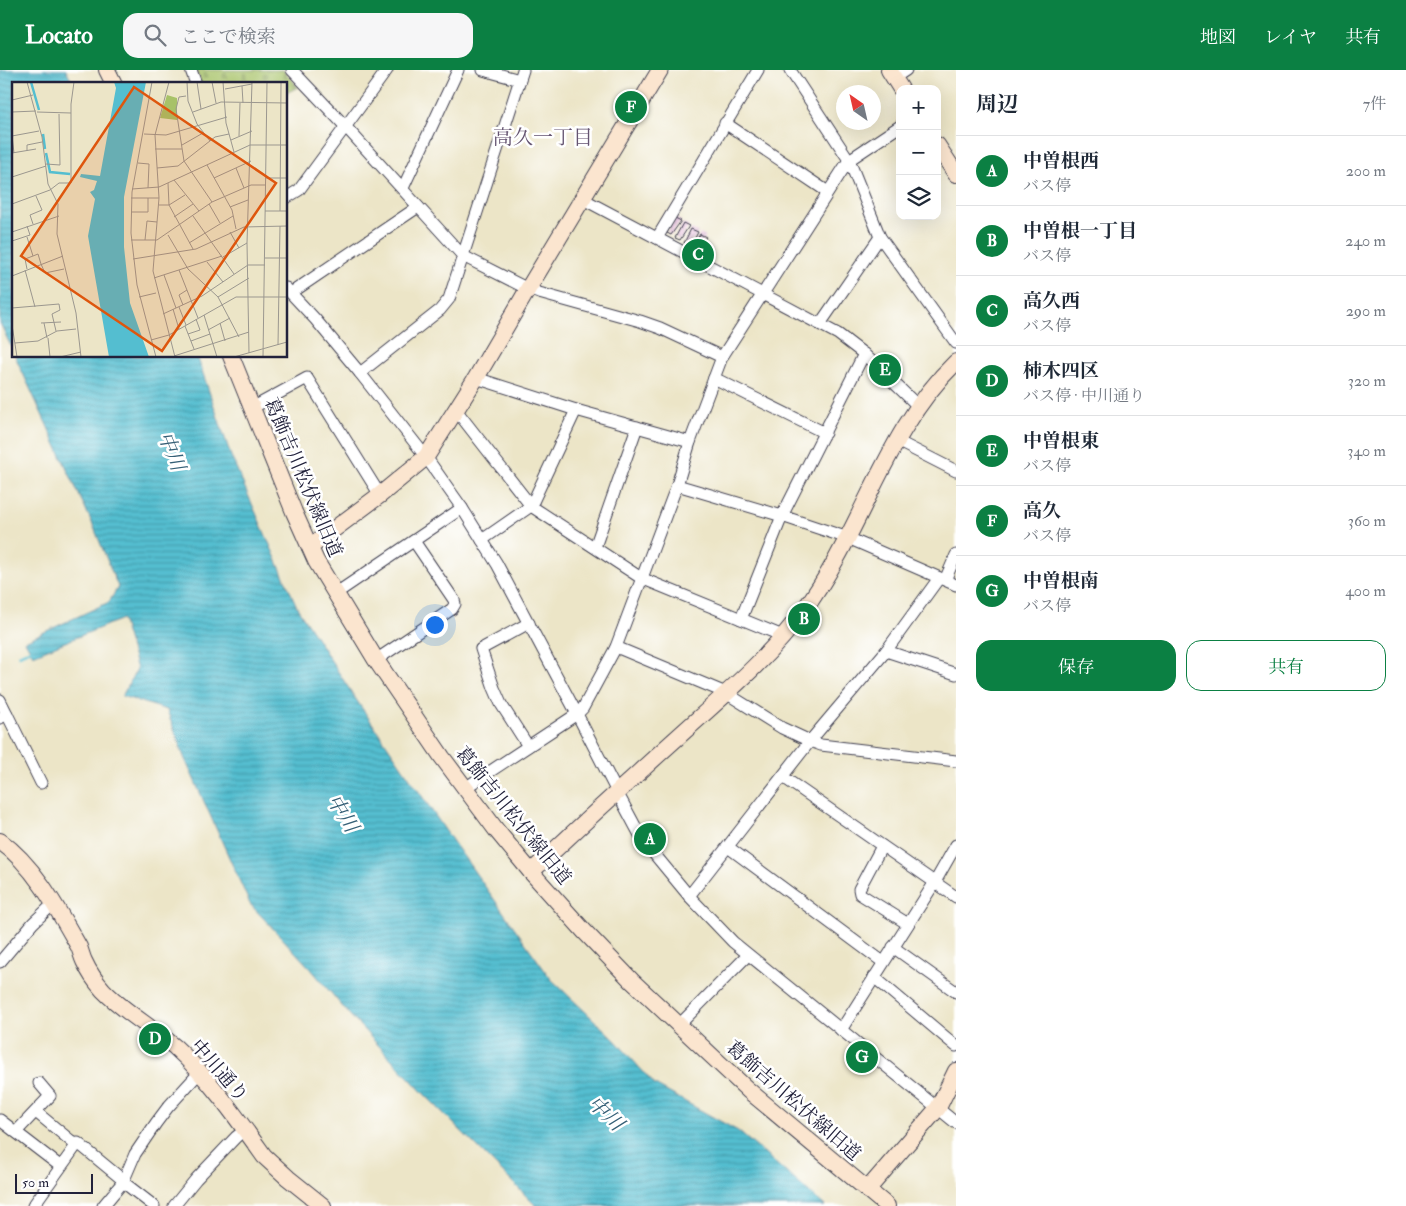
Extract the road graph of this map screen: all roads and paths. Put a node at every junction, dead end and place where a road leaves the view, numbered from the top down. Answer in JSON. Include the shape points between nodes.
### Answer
{"nodes":[{"id":1,"x":107,"y":70,"type":"edge"},
{"id":2,"x":292,"y":70,"type":"edge"},
{"id":3,"x":387,"y":70,"type":"edge"},
{"id":4,"x":458,"y":70,"type":"edge"},
{"id":5,"x":483,"y":70,"type":"edge"},
{"id":6,"x":660,"y":70,"type":"edge"},
{"id":7,"x":758,"y":70,"type":"edge"},
{"id":8,"x":790,"y":70,"type":"edge"},
{"id":9,"x":522,"y":75,"type":"edge"},
{"id":10,"x":113,"y":82,"type":"edge"},
{"id":11,"x":725,"y":124,"type":"junction"},
{"id":12,"x":345,"y":126,"type":"junction"},
{"id":13,"x":896,"y":129,"type":"edge"},
{"id":14,"x":941,"y":151,"type":"edge"},
{"id":15,"x":849,"y":160,"type":"junction"},
{"id":16,"x":956,"y":174,"type":"edge"},
{"id":17,"x":403,"y":188,"type":"junction"},
{"id":18,"x":828,"y":192,"type":"junction"},
{"id":19,"x":288,"y":197,"type":"edge"},
{"id":20,"x":583,"y":199,"type":"junction"},
{"id":21,"x":418,"y":207,"type":"junction"},
{"id":22,"x":880,"y":237,"type":"junction"},
{"id":23,"x":657,"y":238,"type":"junction"},
{"id":24,"x":463,"y":256,"type":"junction"},
{"id":25,"x":528,"y":289,"type":"junction"},
{"id":26,"x":289,"y":291,"type":"edge"},
{"id":27,"x":761,"y":294,"type":"junction"},
{"id":28,"x":820,"y":324,"type":"junction"},
{"id":29,"x":956,"y":343,"type":"edge"},
{"id":30,"x":864,"y":354,"type":"junction"},
{"id":31,"x":722,"y":356,"type":"junction"},
{"id":32,"x":232,"y":358,"type":"edge"},
{"id":33,"x":956,"y":362,"type":"edge"},
{"id":34,"x":360,"y":373,"type":"junction"},
{"id":35,"x":476,"y":378,"type":"junction"},
{"id":36,"x":714,"y":378,"type":"junction"},
{"id":37,"x":918,"y":406,"type":"junction"},
{"id":38,"x":252,"y":408,"type":"junction"},
{"id":39,"x":456,"y":410,"type":"junction"},
{"id":40,"x":576,"y":410,"type":"junction"},
{"id":41,"x":637,"y":427,"type":"junction"},
{"id":42,"x":825,"y":433,"type":"junction"},
{"id":43,"x":897,"y":441,"type":"junction"},
{"id":44,"x":690,"y":442,"type":"junction"},
{"id":45,"x":426,"y":457,"type":"junction"},
{"id":46,"x":956,"y":471,"type":"edge"},
{"id":47,"x":676,"y":485,"type":"junction"},
{"id":48,"x":380,"y":495,"type":"junction"},
{"id":49,"x":530,"y":506,"type":"junction"},
{"id":50,"x":462,"y":508,"type":"junction"},
{"id":51,"x":782,"y":516,"type":"junction"},
{"id":52,"x":848,"y":538,"type":"junction"},
{"id":53,"x":482,"y":540,"type":"junction"},
{"id":54,"x":414,"y":541,"type":"junction"},
{"id":55,"x":310,"y":546,"type":"junction"},
{"id":56,"x":595,"y":547,"type":"junction"},
{"id":57,"x":956,"y":556,"type":"edge"},
{"id":58,"x":641,"y":578,"type":"junction"},
{"id":59,"x":947,"y":581,"type":"edge"},
{"id":60,"x":335,"y":594,"type":"junction"},
{"id":61,"x":741,"y":619,"type":"junction"},
{"id":62,"x":529,"y":623,"type":"junction"},
{"id":63,"x":783,"y":636,"type":"junction"},
{"id":64,"x":616,"y":647,"type":"junction"},
{"id":65,"x":886,"y":651,"type":"junction"},
{"id":66,"x":376,"y":660,"type":"junction"},
{"id":67,"x":956,"y":674,"type":"edge"},
{"id":68,"x":726,"y":693,"type":"junction"},
{"id":69,"x":0,"y":700,"type":"edge"},
{"id":70,"x":577,"y":714,"type":"junction"},
{"id":71,"x":4,"y":716,"type":"edge"},
{"id":72,"x":810,"y":741,"type":"junction"},
{"id":73,"x":528,"y":746,"type":"junction"},
{"id":74,"x":956,"y":761,"type":"edge"},
{"id":75,"x":783,"y":777,"type":"junction"},
{"id":76,"x":41,"y":782,"type":"dead end"},
{"id":77,"x":465,"y":788,"type":"junction"},
{"id":78,"x":617,"y":792,"type":"junction"},
{"id":79,"x":0,"y":841,"type":"edge"},
{"id":80,"x":956,"y":845,"type":"edge"},
{"id":81,"x":882,"y":846,"type":"junction"},
{"id":82,"x":728,"y":847,"type":"junction"},
{"id":83,"x":531,"y":872,"type":"junction"},
{"id":84,"x":935,"y":882,"type":"junction"},
{"id":85,"x":689,"y":896,"type":"junction"},
{"id":86,"x":956,"y":897,"type":"edge"},
{"id":87,"x":53,"y":904,"type":"junction"},
{"id":88,"x":908,"y":924,"type":"junction"},
{"id":89,"x":893,"y":947,"type":"junction"},
{"id":90,"x":748,"y":955,"type":"junction"},
{"id":91,"x":0,"y":962,"type":"edge"},
{"id":92,"x":883,"y":962,"type":"junction"},
{"id":93,"x":874,"y":977,"type":"junction"},
{"id":94,"x":956,"y":992,"type":"edge"},
{"id":95,"x":679,"y":1025,"type":"junction"},
{"id":96,"x":841,"y":1030,"type":"junction"},
{"id":97,"x":956,"y":1046,"type":"edge"},
{"id":98,"x":956,"y":1071,"type":"edge"},
{"id":99,"x":199,"y":1073,"type":"junction"},
{"id":100,"x":39,"y":1083,"type":"dead end"},
{"id":101,"x":938,"y":1108,"type":"junction"},
{"id":102,"x":36,"y":1112,"type":"junction"},
{"id":103,"x":0,"y":1120,"type":"edge"},
{"id":104,"x":956,"y":1123,"type":"edge"},
{"id":105,"x":245,"y":1130,"type":"junction"},
{"id":106,"x":16,"y":1132,"type":"junction"},
{"id":107,"x":76,"y":1145,"type":"junction"},
{"id":108,"x":60,"y":1166,"type":"junction"},
{"id":109,"x":123,"y":1181,"type":"junction"},
{"id":110,"x":867,"y":1190,"type":"junction"},
{"id":111,"x":33,"y":1206,"type":"edge"},
{"id":112,"x":103,"y":1206,"type":"edge"},
{"id":113,"x":154,"y":1206,"type":"edge"},
{"id":114,"x":174,"y":1206,"type":"edge"},
{"id":115,"x":323,"y":1206,"type":"edge"},
{"id":116,"x":887,"y":1206,"type":"edge"}],
"edges":[{"from":1,"to":10,"type":"street"},
{"from":2,"to":12,"type":"street"},
{"from":3,"to":12,"type":"street"},
{"from":4,"to":17,"type":"street"},
{"from":5,"to":9,"type":"street"},
{"from":6,"to":20,"type":"street"},
{"from":7,"to":11,"type":"street"},
{"from":8,"to":15,"type":"street"},
{"from":9,"to":24,"type":"street"},
{"from":11,"to":18,"type":"street"},
{"from":11,"to":23,"type":"street"},
{"from":12,"to":17,"type":"street"},
{"from":12,"to":19,"type":"street","via":[[299,190]]},
{"from":13,"to":15,"type":"street"},
{"from":14,"to":16,"type":"street"},
{"from":15,"to":18,"type":"street"},
{"from":15,"to":22,"type":"street"},
{"from":17,"to":21,"type":"street"},
{"from":18,"to":27,"type":"street"},
{"from":20,"to":23,"type":"street"},
{"from":20,"to":25,"type":"street"},
{"from":21,"to":24,"type":"street"},
{"from":21,"to":26,"type":"street"},
{"from":22,"to":28,"type":"street"},
{"from":22,"to":29,"type":"street"},
{"from":23,"to":27,"type":"street"},
{"from":24,"to":25,"type":"street"},
{"from":24,"to":34,"type":"street","via":[[449,299],[440,310]]},
{"from":25,"to":31,"type":"street","via":[[653,326]]},
{"from":25,"to":35,"type":"street"},
{"from":26,"to":34,"type":"street"},
{"from":27,"to":28,"type":"street"},
{"from":27,"to":31,"type":"street"},
{"from":28,"to":30,"type":"street"},
{"from":30,"to":37,"type":"street"},
{"from":30,"to":42,"type":"street"},
{"from":31,"to":36,"type":"street"},
{"from":32,"to":38,"type":"street","name":"葛飾吉川松伏線旧道"},
{"from":33,"to":37,"type":"street"},
{"from":34,"to":45,"type":"street"},
{"from":35,"to":39,"type":"street"},
{"from":35,"to":40,"type":"street"},
{"from":36,"to":42,"type":"street"},
{"from":36,"to":44,"type":"street"},
{"from":37,"to":43,"type":"street"},
{"from":38,"to":48,"type":"street","via":[[308,378]]},
{"from":38,"to":55,"type":"street","name":"葛飾吉川松伏線旧道"},
{"from":39,"to":45,"type":"street"},
{"from":39,"to":49,"type":"street"},
{"from":40,"to":41,"type":"street"},
{"from":40,"to":49,"type":"street"},
{"from":41,"to":44,"type":"street"},
{"from":41,"to":56,"type":"street"},
{"from":42,"to":51,"type":"street"},
{"from":43,"to":46,"type":"street"},
{"from":43,"to":52,"type":"street"},
{"from":44,"to":47,"type":"street"},
{"from":45,"to":48,"type":"street"},
{"from":45,"to":50,"type":"street"},
{"from":47,"to":51,"type":"street"},
{"from":47,"to":58,"type":"street"},
{"from":48,"to":55,"type":"street"},
{"from":49,"to":53,"type":"street"},
{"from":49,"to":56,"type":"street"},
{"from":50,"to":53,"type":"street"},
{"from":50,"to":54,"type":"street"},
{"from":51,"to":52,"type":"street"},
{"from":51,"to":61,"type":"street"},
{"from":52,"to":59,"type":"street"},
{"from":52,"to":63,"type":"street","via":[[818,591]]},
{"from":53,"to":62,"type":"street"},
{"from":54,"to":60,"type":"street"},
{"from":54,"to":66,"type":"street","via":[[455,604]]},
{"from":55,"to":60,"type":"street","name":"葛飾吉川松伏線旧道"},
{"from":56,"to":58,"type":"street"},
{"from":57,"to":59,"type":"street"},
{"from":58,"to":61,"type":"street"},
{"from":58,"to":64,"type":"street"},
{"from":59,"to":65,"type":"street"},
{"from":60,"to":66,"type":"street","name":"葛飾吉川松伏線旧道"},
{"from":61,"to":63,"type":"street"},
{"from":62,"to":70,"type":"street"},
{"from":62,"to":73,"type":"street","via":[[481,649],[501,704]]},
{"from":63,"to":68,"type":"street"},
{"from":64,"to":68,"type":"street"},
{"from":64,"to":70,"type":"street"},
{"from":65,"to":67,"type":"street"},
{"from":65,"to":72,"type":"street"},
{"from":66,"to":77,"type":"street","name":"葛飾吉川松伏線旧道"},
{"from":68,"to":72,"type":"street","via":[[782,728]]},
{"from":68,"to":78,"type":"street"},
{"from":69,"to":71,"type":"street"},
{"from":70,"to":73,"type":"street"},
{"from":70,"to":78,"type":"street"},
{"from":71,"to":76,"type":"street"},
{"from":72,"to":74,"type":"street"},
{"from":72,"to":75,"type":"street"},
{"from":73,"to":77,"type":"street"},
{"from":75,"to":81,"type":"street"},
{"from":75,"to":82,"type":"street"},
{"from":77,"to":83,"type":"street","name":"葛飾吉川松伏線旧道"},
{"from":78,"to":83,"type":"street"},
{"from":78,"to":85,"type":"street","via":[[642,837]]},
{"from":79,"to":87,"type":"street","name":"中川通り","via":[[30,869]]},
{"from":80,"to":84,"type":"street"},
{"from":81,"to":84,"type":"street"},
{"from":81,"to":88,"type":"street","via":[[859,889],[860,894]]},
{"from":82,"to":85,"type":"street"},
{"from":82,"to":92,"type":"street"},
{"from":83,"to":95,"type":"street","name":"葛飾吉川松伏線旧道","via":[[584,932]]},
{"from":84,"to":86,"type":"street"},
{"from":84,"to":88,"type":"street"},
{"from":85,"to":90,"type":"street"},
{"from":87,"to":91,"type":"street"},
{"from":87,"to":99,"type":"street","name":"中川通り","via":[[104,990],[176,1048]]},
{"from":88,"to":89,"type":"street"},
{"from":89,"to":92,"type":"street"},
{"from":89,"to":94,"type":"street"},
{"from":90,"to":95,"type":"street"},
{"from":90,"to":96,"type":"street"},
{"from":92,"to":93,"type":"street"},
{"from":93,"to":96,"type":"street"},
{"from":93,"to":97,"type":"street"},
{"from":95,"to":110,"type":"street","name":"葛飾吉川松伏線旧道","via":[[748,1090]]},
{"from":96,"to":101,"type":"street"},
{"from":98,"to":101,"type":"street"},
{"from":99,"to":105,"type":"street","name":"中川通り"},
{"from":99,"to":109,"type":"street","via":[[168,1107],[140,1146]]},
{"from":100,"to":102,"type":"street","via":[[50,1096]]},
{"from":101,"to":104,"type":"street"},
{"from":101,"to":110,"type":"street"},
{"from":102,"to":106,"type":"street"},
{"from":102,"to":107,"type":"street"},
{"from":103,"to":106,"type":"street"},
{"from":105,"to":114,"type":"street"},
{"from":105,"to":115,"type":"street","name":"中川通り","via":[[274,1166]]},
{"from":106,"to":108,"type":"street"},
{"from":107,"to":108,"type":"street"},
{"from":107,"to":109,"type":"street","via":[[78,1143]]},
{"from":108,"to":111,"type":"street"},
{"from":109,"to":112,"type":"street"},
{"from":109,"to":113,"type":"street"},
{"from":110,"to":116,"type":"street","name":"葛飾吉川松伏線旧道"}]}
